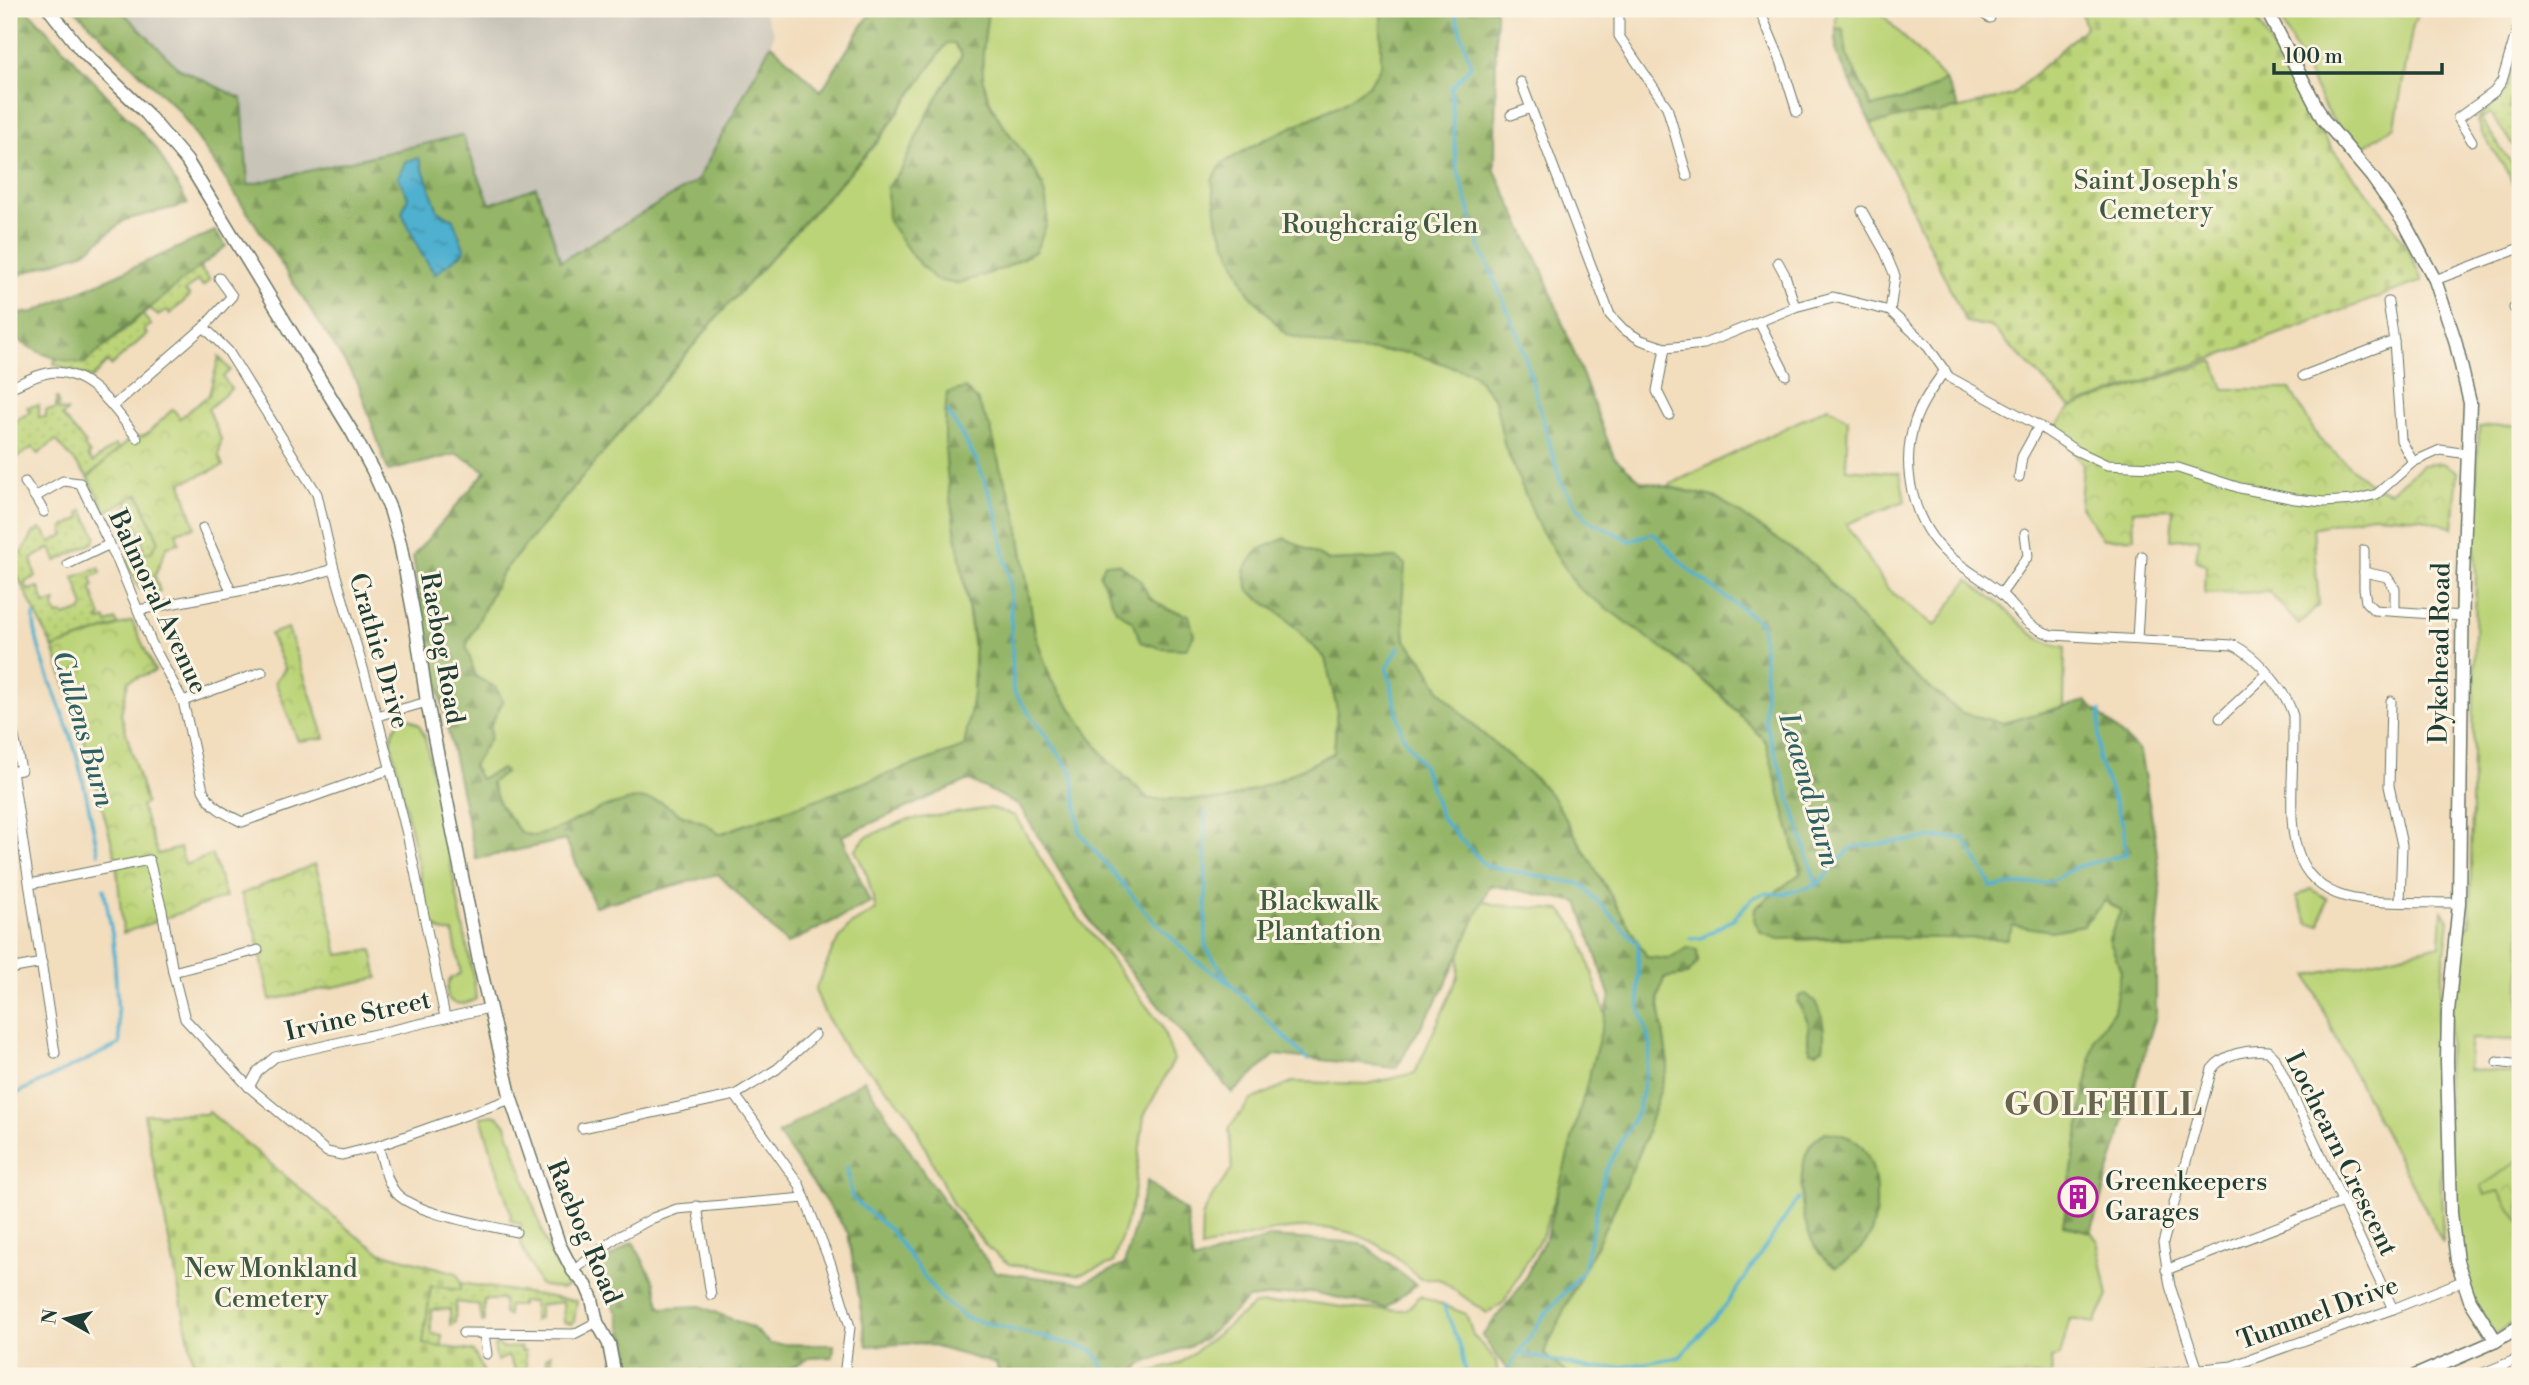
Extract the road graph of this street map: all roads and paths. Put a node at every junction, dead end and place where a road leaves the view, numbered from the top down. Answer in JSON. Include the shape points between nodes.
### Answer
{"nodes":[{"id":1,"x":49,"y":9,"type":"edge"},
{"id":2,"x":1619,"y":9,"type":"edge"},
{"id":3,"x":1759,"y":9,"type":"edge"},
{"id":4,"x":1976,"y":9,"type":"edge"},
{"id":5,"x":2266,"y":9,"type":"edge"},
{"id":6,"x":2507,"y":9,"type":"edge"},
{"id":7,"x":2520,"y":12,"type":"edge"},
{"id":8,"x":1990,"y":18,"type":"dead end"},
{"id":9,"x":2520,"y":20,"type":"edge"},
{"id":10,"x":1521,"y":82,"type":"dead end"},
{"id":11,"x":1531,"y":108,"type":"junction"},
{"id":12,"x":1797,"y":112,"type":"dead end"},
{"id":13,"x":1511,"y":115,"type":"dead end"},
{"id":14,"x":2472,"y":141,"type":"dead end"},
{"id":15,"x":1687,"y":176,"type":"dead end"},
{"id":16,"x":1862,"y":211,"type":"dead end"},
{"id":17,"x":2520,"y":248,"type":"edge"},
{"id":18,"x":1778,"y":262,"type":"dead end"},
{"id":19,"x":219,"y":278,"type":"dead end"},
{"id":20,"x":2435,"y":280,"type":"junction"},
{"id":21,"x":2388,"y":302,"type":"dead end"},
{"id":22,"x":1795,"y":307,"type":"junction"},
{"id":23,"x":1890,"y":312,"type":"junction"},
{"id":24,"x":1759,"y":322,"type":"junction"},
{"id":25,"x":204,"y":327,"type":"junction"},
{"id":26,"x":2394,"y":341,"type":"junction"},
{"id":27,"x":1665,"y":348,"type":"junction"},
{"id":28,"x":1945,"y":370,"type":"junction"},
{"id":29,"x":1786,"y":375,"type":"dead end"},
{"id":30,"x":2303,"y":376,"type":"dead end"},
{"id":31,"x":9,"y":388,"type":"edge"},
{"id":32,"x":113,"y":406,"type":"junction"},
{"id":33,"x":1669,"y":415,"type":"dead end"},
{"id":34,"x":2039,"y":426,"type":"junction"},
{"id":35,"x":137,"y":438,"type":"dead end"},
{"id":36,"x":2468,"y":454,"type":"junction"},
{"id":37,"x":2413,"y":462,"type":"junction"},
{"id":38,"x":2019,"y":477,"type":"dead end"},
{"id":39,"x":25,"y":482,"type":"dead end"},
{"id":40,"x":35,"y":497,"type":"junction"},
{"id":41,"x":44,"y":512,"type":"dead end"},
{"id":42,"x":204,"y":528,"type":"dead end"},
{"id":43,"x":2025,"y":533,"type":"dead end"},
{"id":44,"x":110,"y":544,"type":"junction"},
{"id":45,"x":2364,"y":550,"type":"dead end"},
{"id":46,"x":2142,"y":556,"type":"dead end"},
{"id":47,"x":68,"y":564,"type":"dead end"},
{"id":48,"x":334,"y":569,"type":"junction"},
{"id":49,"x":2364,"y":572,"type":"junction"},
{"id":50,"x":231,"y":591,"type":"junction"},
{"id":51,"x":2001,"y":594,"type":"junction"},
{"id":52,"x":138,"y":610,"type":"junction"},
{"id":53,"x":2392,"y":611,"type":"junction"},
{"id":54,"x":2463,"y":616,"type":"junction"},
{"id":55,"x":2137,"y":639,"type":"junction"},
{"id":56,"x":262,"y":672,"type":"dead end"},
{"id":57,"x":2267,"y":674,"type":"junction"},
{"id":58,"x":184,"y":701,"type":"junction"},
{"id":59,"x":2391,"y":701,"type":"dead end"},
{"id":60,"x":426,"y":702,"type":"junction"},
{"id":61,"x":9,"y":713,"type":"edge"},
{"id":62,"x":377,"y":716,"type":"junction"},
{"id":63,"x":2220,"y":718,"type":"dead end"},
{"id":64,"x":391,"y":769,"type":"junction"},
{"id":65,"x":10,"y":772,"type":"edge"},
{"id":66,"x":30,"y":884,"type":"junction"},
{"id":67,"x":2400,"y":901,"type":"junction"},
{"id":68,"x":2459,"y":903,"type":"junction"},
{"id":69,"x":258,"y":950,"type":"dead end"},
{"id":70,"x":42,"y":964,"type":"junction"},
{"id":71,"x":9,"y":969,"type":"edge"},
{"id":72,"x":173,"y":972,"type":"junction"},
{"id":73,"x":489,"y":1008,"type":"junction"},
{"id":74,"x":445,"y":1017,"type":"junction"},
{"id":75,"x":816,"y":1035,"type":"dead end"},
{"id":76,"x":55,"y":1053,"type":"dead end"},
{"id":77,"x":2497,"y":1062,"type":"dead end"},
{"id":78,"x":2520,"y":1065,"type":"edge"},
{"id":79,"x":249,"y":1087,"type":"junction"},
{"id":80,"x":734,"y":1095,"type":"junction"},
{"id":81,"x":511,"y":1099,"type":"junction"},
{"id":82,"x":582,"y":1128,"type":"dead end"},
{"id":83,"x":378,"y":1146,"type":"junction"},
{"id":84,"x":805,"y":1198,"type":"junction"},
{"id":85,"x":2342,"y":1202,"type":"junction"},
{"id":86,"x":697,"y":1206,"type":"junction"},
{"id":87,"x":516,"y":1232,"type":"dead end"},
{"id":88,"x":2166,"y":1270,"type":"junction"},
{"id":89,"x":573,"y":1271,"type":"junction"},
{"id":90,"x":2462,"y":1281,"type":"junction"},
{"id":91,"x":711,"y":1295,"type":"dead end"},
{"id":92,"x":2393,"y":1309,"type":"junction"},
{"id":93,"x":597,"y":1322,"type":"junction"},
{"id":94,"x":2520,"y":1326,"type":"edge"},
{"id":95,"x":463,"y":1333,"type":"dead end"},
{"id":96,"x":484,"y":1334,"type":"junction"},
{"id":97,"x":2496,"y":1341,"type":"junction"},
{"id":98,"x":487,"y":1354,"type":"dead end"},
{"id":99,"x":2520,"y":1358,"type":"edge"},
{"id":100,"x":2198,"y":1370,"type":"junction"},
{"id":101,"x":2143,"y":1375,"type":"edge"},
{"id":102,"x":615,"y":1376,"type":"edge"},
{"id":103,"x":844,"y":1376,"type":"edge"},
{"id":104,"x":2415,"y":1376,"type":"edge"},
{"id":105,"x":2476,"y":1376,"type":"edge"}],
"edges":[{"from":1,"to":60,"type":"main road","name":"Raebog Road","via":[[81,50],[187,160],[352,432],[390,509],[400,543]]},
{"from":2,"to":15,"type":"street","via":[[1619,36],[1667,107]]},
{"from":3,"to":12,"type":"street"},
{"from":4,"to":8,"type":"street"},
{"from":5,"to":20,"type":"main road","name":"Dykehead Road","via":[[2323,119],[2405,224]]},
{"from":6,"to":7,"type":"street"},
{"from":9,"to":14,"type":"street","via":[[2502,81],[2458,118]]},
{"from":10,"to":11,"type":"street"},
{"from":11,"to":13,"type":"street"},
{"from":11,"to":27,"type":"street","via":[[1611,315],[1623,329]]},
{"from":16,"to":23,"type":"street","via":[[1895,276]]},
{"from":17,"to":20,"type":"street"},
{"from":18,"to":22,"type":"street"},
{"from":19,"to":25,"type":"street","via":[[232,296]]},
{"from":20,"to":36,"type":"main road","name":"Dykehead Road","via":[[2470,403]]},
{"from":21,"to":26,"type":"street"},
{"from":22,"to":23,"type":"street","via":[[1833,297]]},
{"from":22,"to":24,"type":"street"},
{"from":23,"to":28,"type":"street","via":[[1926,344]]},
{"from":24,"to":27,"type":"street","via":[[1704,344]]},
{"from":24,"to":29,"type":"street"},
{"from":25,"to":32,"type":"street"},
{"from":25,"to":48,"type":"street","name":"Crathie Drive","via":[[228,351],[317,494]]},
{"from":26,"to":30,"type":"street"},
{"from":26,"to":37,"type":"street","via":[[2401,440]]},
{"from":27,"to":33,"type":"street","via":[[1657,391]]},
{"from":28,"to":34,"type":"street","via":[[1949,377]]},
{"from":28,"to":51,"type":"street","via":[[1915,420],[1910,471],[1915,506],[1946,552]]},
{"from":31,"to":32,"type":"street","via":[[53,372],[66,374],[86,381]]},
{"from":32,"to":35,"type":"street"},
{"from":34,"to":37,"type":"street","via":[[2107,465],[2178,468],[2273,496],[2324,502],[2377,494]]},
{"from":34,"to":38,"type":"street","via":[[2022,457]]},
{"from":36,"to":37,"type":"street","via":[[2440,450]]},
{"from":36,"to":54,"type":"main road","name":"Dykehead Road"},
{"from":39,"to":40,"type":"street"},
{"from":40,"to":41,"type":"street"},
{"from":40,"to":44,"type":"street","name":"Balmoral Avenue","via":[[62,481],[80,483]]},
{"from":42,"to":50,"type":"street"},
{"from":43,"to":51,"type":"street","via":[[2028,556]]},
{"from":44,"to":47,"type":"street"},
{"from":44,"to":52,"type":"street","name":"Balmoral Avenue"},
{"from":45,"to":49,"type":"street"},
{"from":46,"to":55,"type":"street"},
{"from":48,"to":50,"type":"street"},
{"from":48,"to":62,"type":"street","name":"Crathie Drive"},
{"from":49,"to":53,"type":"street","via":[[2366,602],[2374,610]]},
{"from":49,"to":53,"type":"street","via":[[2388,577],[2395,589]]},
{"from":50,"to":52,"type":"street"},
{"from":51,"to":55,"type":"street","via":[[2036,630],[2052,635]]},
{"from":52,"to":58,"type":"street","name":"Balmoral Avenue"},
{"from":53,"to":54,"type":"street"},
{"from":54,"to":68,"type":"main road","name":"Dykehead Road"},
{"from":55,"to":57,"type":"street","via":[[2233,645]]},
{"from":56,"to":58,"type":"street"},
{"from":57,"to":63,"type":"street"},
{"from":57,"to":67,"type":"street","via":[[2290,701],[2293,716],[2291,827],[2302,863],[2319,885],[2334,893]]},
{"from":58,"to":64,"type":"street","name":"Balmoral Avenue","via":[[203,790],[216,810],[242,822]]},
{"from":59,"to":67,"type":"street","via":[[2389,786],[2402,845]]},
{"from":60,"to":62,"type":"street"},
{"from":60,"to":73,"type":"main road","name":"Raebog Road"},
{"from":61,"to":65,"type":"street","via":[[21,770]]},
{"from":62,"to":64,"type":"street","name":"Crathie Drive"},
{"from":64,"to":74,"type":"street","name":"Crathie Drive"},
{"from":65,"to":66,"type":"street"},
{"from":66,"to":70,"type":"street"},
{"from":66,"to":72,"type":"street","via":[[149,860]]},
{"from":67,"to":68,"type":"street"},
{"from":68,"to":90,"type":"main road","name":"Dykehead Road","via":[[2447,1061],[2451,1213]]},
{"from":69,"to":72,"type":"street"},
{"from":70,"to":71,"type":"street"},
{"from":70,"to":76,"type":"street"},
{"from":72,"to":79,"type":"street","via":[[186,1018]]},
{"from":73,"to":74,"type":"street","name":"Irvine Street"},
{"from":73,"to":81,"type":"main road","name":"Raebog Road"},
{"from":74,"to":79,"type":"street","name":"Irvine Street","via":[[275,1057],[258,1071]]},
{"from":75,"to":80,"type":"street","via":[[777,1069]]},
{"from":77,"to":78,"type":"street"},
{"from":79,"to":83,"type":"street","via":[[327,1152],[342,1155]]},
{"from":80,"to":82,"type":"street"},
{"from":80,"to":84,"type":"street"},
{"from":81,"to":83,"type":"street"},
{"from":81,"to":89,"type":"main road","name":"Raebog Road","via":[[559,1244]]},
{"from":83,"to":87,"type":"street","via":[[392,1187],[415,1206]]},
{"from":84,"to":86,"type":"street"},
{"from":84,"to":103,"type":"street","via":[[850,1327]]},
{"from":85,"to":88,"type":"street"},
{"from":85,"to":88,"type":"street","name":"Lochearn Crescent","via":[[2275,1058],[2258,1050],[2218,1061],[2163,1243]]},
{"from":85,"to":92,"type":"street","name":"Lochearn Crescent"},
{"from":86,"to":89,"type":"street","via":[[653,1218],[616,1238]]},
{"from":86,"to":91,"type":"street"},
{"from":88,"to":100,"type":"street","name":"Lochearn Crescent"},
{"from":89,"to":93,"type":"main road","name":"Raebog Road","via":[[586,1285]]},
{"from":90,"to":92,"type":"street","name":"Tummel Drive"},
{"from":90,"to":97,"type":"main road","name":"Dykehead Road"},
{"from":92,"to":100,"type":"street","name":"Tummel Drive","via":[[2232,1366]]},
{"from":93,"to":96,"type":"street","via":[[574,1334]]},
{"from":93,"to":102,"type":"main road","name":"Raebog Road"},
{"from":94,"to":97,"type":"main road"},
{"from":95,"to":96,"type":"street"},
{"from":96,"to":98,"type":"street"},
{"from":97,"to":104,"type":"main road"},
{"from":99,"to":105,"type":"street"},
{"from":100,"to":101,"type":"street","name":"Tummel Drive"}]}
